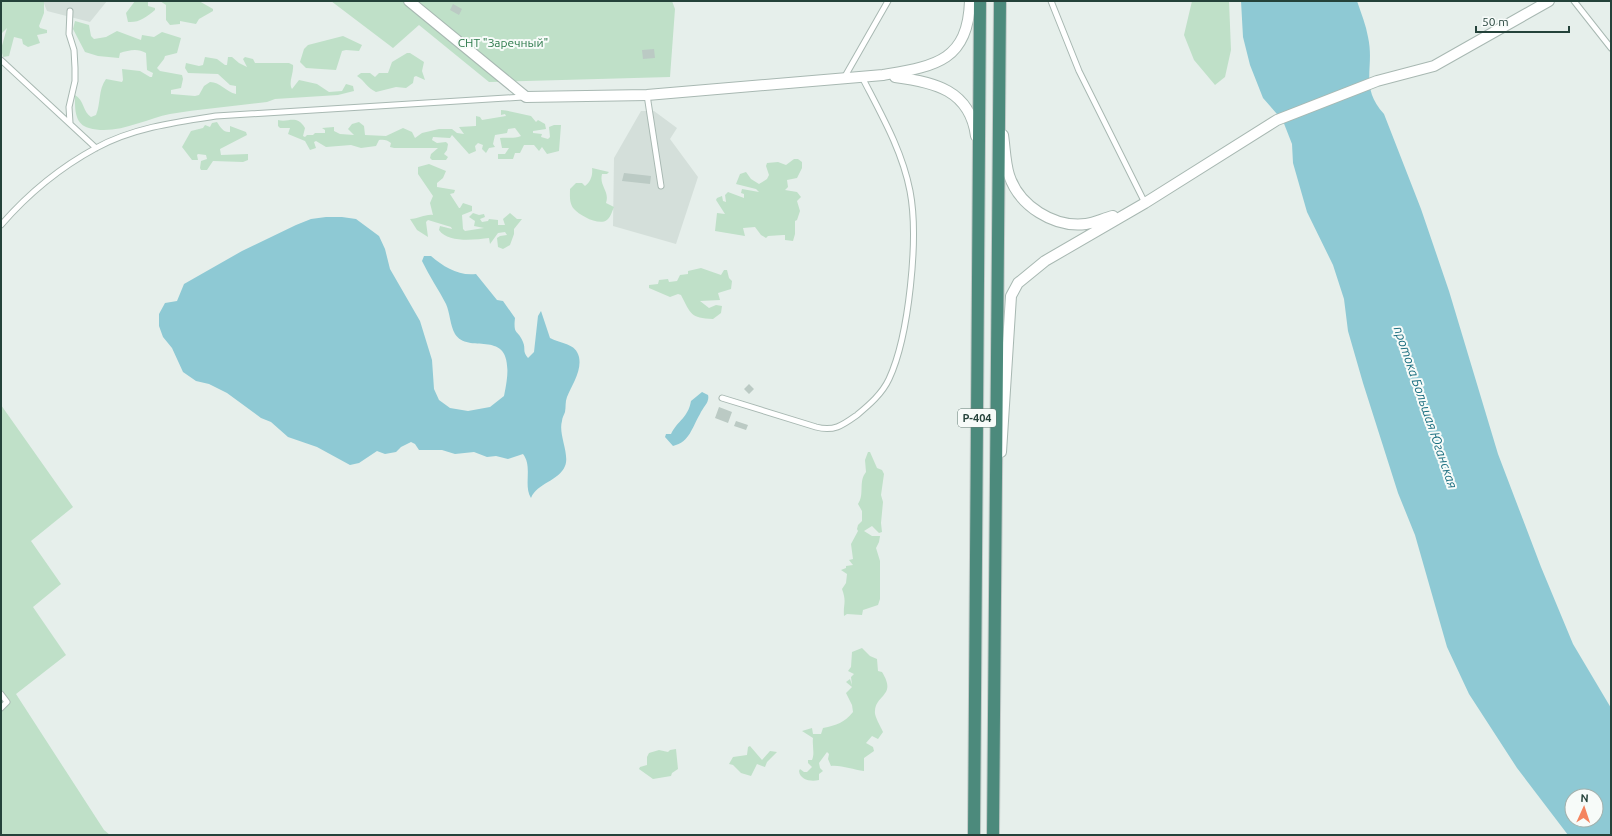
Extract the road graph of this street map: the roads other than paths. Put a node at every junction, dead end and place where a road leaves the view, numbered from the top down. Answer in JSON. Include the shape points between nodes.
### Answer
{"nodes":[{"id":1,"x":409,"y":1,"type":"edge"},
{"id":2,"x":888,"y":1,"type":"edge"},
{"id":3,"x":970,"y":1,"type":"edge"},
{"id":4,"x":980,"y":1,"type":"edge"},
{"id":5,"x":1000,"y":1,"type":"edge"},
{"id":6,"x":1051,"y":1,"type":"edge"},
{"id":7,"x":1549,"y":1,"type":"edge"},
{"id":8,"x":1574,"y":1,"type":"edge"},
{"id":9,"x":70,"y":11,"type":"dead end"},
{"id":10,"x":1611,"y":48,"type":"edge"},
{"id":11,"x":1,"y":60,"type":"edge"},
{"id":12,"x":884,"y":75,"type":"junction"},
{"id":13,"x":862,"y":77,"type":"junction"},
{"id":14,"x":844,"y":79,"type":"junction"},
{"id":15,"x":647,"y":95,"type":"junction"},
{"id":16,"x":526,"y":96,"type":"junction"},
{"id":17,"x":998,"y":110,"type":"junction"},
{"id":18,"x":70,"y":124,"type":"junction"},
{"id":19,"x":96,"y":148,"type":"junction"},
{"id":20,"x":979,"y":156,"type":"junction"},
{"id":21,"x":661,"y":186,"type":"dead end"},
{"id":22,"x":1145,"y":203,"type":"junction"},
{"id":23,"x":1132,"y":209,"type":"junction"},
{"id":24,"x":1,"y":215,"type":"edge"},
{"id":25,"x":9,"y":216,"type":"junction"},
{"id":26,"x":1,"y":224,"type":"edge"},
{"id":27,"x":722,"y":398,"type":"dead end"},
{"id":28,"x":995,"y":534,"type":"junction"},
{"id":29,"x":1,"y":694,"type":"edge"},
{"id":30,"x":1,"y":708,"type":"edge"},
{"id":31,"x":974,"y":835,"type":"edge"},
{"id":32,"x":993,"y":835,"type":"edge"}],
"edges":[{"from":1,"to":16,"type":"street"},
{"from":2,"to":14,"type":"lane"},
{"from":3,"to":12,"type":"street","via":[[966,31],[947,57],[916,70]]},
{"from":4,"to":20,"type":"highway","number":"Р-404"},
{"from":5,"to":17,"type":"highway","number":"Р-404"},
{"from":6,"to":22,"type":"lane","via":[[1079,71]]},
{"from":7,"to":22,"type":"street","via":[[1434,66],[1377,81],[1277,120]]},
{"from":8,"to":10,"type":"lane"},
{"from":9,"to":18,"type":"lane","via":[[69,34],[74,50],[75,68],[69,107]]},
{"from":11,"to":18,"type":"lane"},
{"from":12,"to":13,"type":"street"},
{"from":12,"to":20,"type":"street","via":[[923,80],[947,89],[969,112]]},
{"from":13,"to":14,"type":"street"},
{"from":13,"to":27,"type":"lane","via":[[904,164],[914,224],[907,311],[890,379],[869,406],[832,430]]},
{"from":14,"to":15,"type":"street"},
{"from":15,"to":16,"type":"street"},
{"from":15,"to":21,"type":"lane"},
{"from":16,"to":19,"type":"lane","via":[[216,116],[135,132]]},
{"from":17,"to":23,"type":"street","via":[[1009,174],[1022,198],[1034,210],[1069,224],[1087,224]]},
{"from":17,"to":28,"type":"highway","number":"Р-404"},
{"from":18,"to":19,"type":"lane"},
{"from":19,"to":25,"type":"lane","via":[[49,179]]},
{"from":20,"to":31,"type":"highway","number":"Р-404"},
{"from":22,"to":23,"type":"street"},
{"from":23,"to":28,"type":"street","via":[[1045,261],[1018,282],[1011,296]]},
{"from":24,"to":25,"type":"lane"},
{"from":25,"to":26,"type":"lane"},
{"from":28,"to":32,"type":"highway","number":"Р-404"},
{"from":29,"to":30,"type":"lane","via":[[7,702]]}]}
